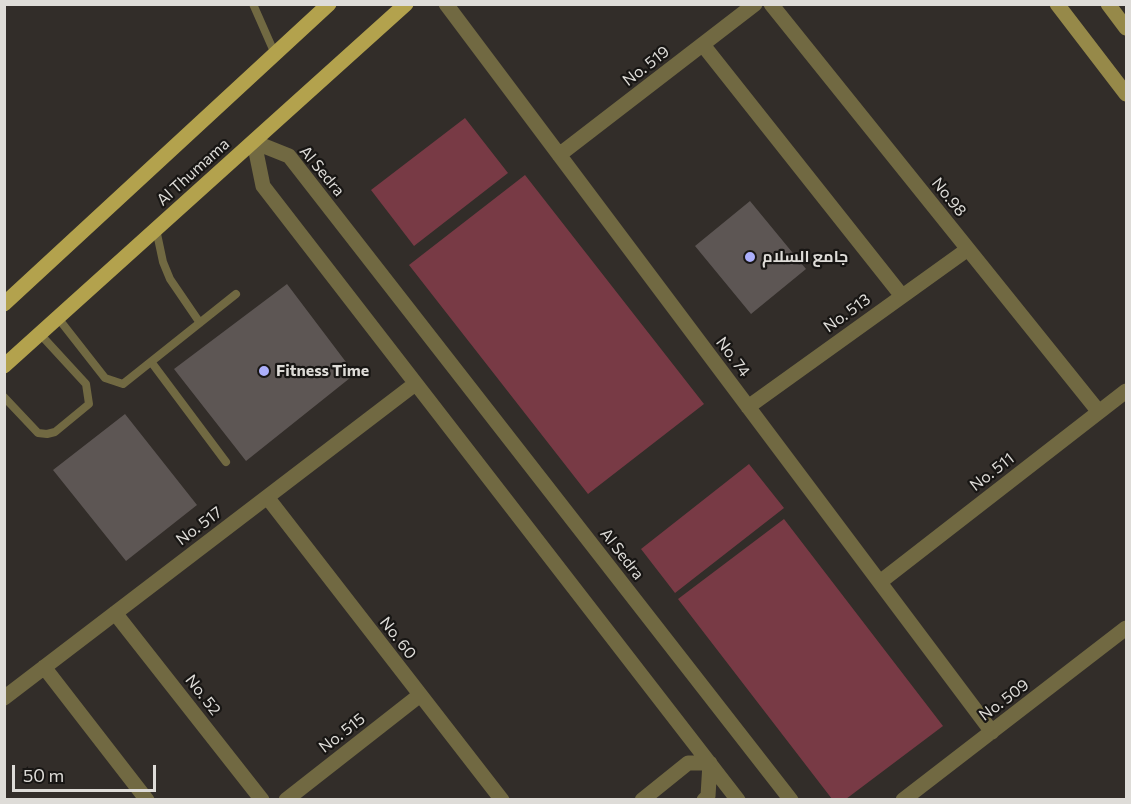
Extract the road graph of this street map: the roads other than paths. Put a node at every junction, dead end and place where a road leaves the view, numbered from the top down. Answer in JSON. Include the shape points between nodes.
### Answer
{"nodes":[{"id":1,"x":253,"y":4,"type":"edge"},
{"id":2,"x":329,"y":4,"type":"edge"},
{"id":3,"x":406,"y":4,"type":"edge"},
{"id":4,"x":446,"y":4,"type":"edge"},
{"id":5,"x":755,"y":4,"type":"edge"},
{"id":6,"x":771,"y":4,"type":"edge"},
{"id":7,"x":1057,"y":4,"type":"edge"},
{"id":8,"x":1108,"y":4,"type":"edge"},
{"id":9,"x":1126,"y":28,"type":"edge"},
{"id":10,"x":703,"y":45,"type":"junction"},
{"id":11,"x":275,"y":54,"type":"junction"},
{"id":12,"x":1126,"y":94,"type":"edge"},
{"id":13,"x":254,"y":142,"type":"junction"},
{"id":14,"x":559,"y":155,"type":"junction"},
{"id":15,"x":156,"y":230,"type":"junction"},
{"id":16,"x":968,"y":249,"type":"junction"},
{"id":17,"x":236,"y":294,"type":"dead end"},
{"id":18,"x":902,"y":296,"type":"junction"},
{"id":19,"x":5,"y":303,"type":"edge"},
{"id":20,"x":58,"y":318,"type":"junction"},
{"id":21,"x":200,"y":323,"type":"junction"},
{"id":22,"x":40,"y":334,"type":"junction"},
{"id":23,"x":152,"y":363,"type":"junction"},
{"id":24,"x":4,"y":366,"type":"edge"},
{"id":25,"x":415,"y":384,"type":"junction"},
{"id":26,"x":1126,"y":391,"type":"edge"},
{"id":27,"x":4,"y":397,"type":"edge"},
{"id":28,"x":748,"y":407,"type":"junction"},
{"id":29,"x":1099,"y":412,"type":"junction"},
{"id":30,"x":226,"y":462,"type":"dead end"},
{"id":31,"x":267,"y":497,"type":"junction"},
{"id":32,"x":880,"y":582,"type":"junction"},
{"id":33,"x":115,"y":613,"type":"junction"},
{"id":34,"x":1126,"y":628,"type":"edge"},
{"id":35,"x":44,"y":668,"type":"junction"},
{"id":36,"x":420,"y":696,"type":"junction"},
{"id":37,"x":4,"y":698,"type":"edge"},
{"id":38,"x":992,"y":732,"type":"junction"},
{"id":39,"x":710,"y":763,"type":"junction"},
{"id":40,"x":147,"y":800,"type":"edge"},
{"id":41,"x":262,"y":800,"type":"edge"},
{"id":42,"x":286,"y":800,"type":"edge"},
{"id":43,"x":502,"y":800,"type":"edge"},
{"id":44,"x":642,"y":800,"type":"edge"},
{"id":45,"x":704,"y":800,"type":"edge"},
{"id":46,"x":738,"y":800,"type":"edge"},
{"id":47,"x":791,"y":800,"type":"edge"},
{"id":48,"x":903,"y":800,"type":"edge"}],
"edges":[{"from":1,"to":11,"type":"lane"},
{"from":2,"to":11,"type":"main road","name":"Al Thumama"},
{"from":3,"to":13,"type":"main road","name":"Al Thumama"},
{"from":4,"to":14,"type":"street","name":"No. 74"},
{"from":5,"to":10,"type":"street","name":"No. 519"},
{"from":6,"to":16,"type":"street","name":"No.98"},
{"from":7,"to":12,"type":"street"},
{"from":8,"to":9,"type":"street"},
{"from":10,"to":14,"type":"street","name":"No. 519"},
{"from":10,"to":18,"type":"street"},
{"from":11,"to":19,"type":"main road","name":"Al Thumama"},
{"from":13,"to":15,"type":"main road","name":"Al Thumama"},
{"from":13,"to":25,"type":"street","via":[[263,186]]},
{"from":13,"to":47,"type":"street","name":"Al Sedra","via":[[290,156]]},
{"from":14,"to":28,"type":"street","name":"No. 74"},
{"from":15,"to":20,"type":"main road","name":"Al Thumama"},
{"from":15,"to":21,"type":"lane","via":[[170,279]]},
{"from":16,"to":18,"type":"street","name":"No. 513"},
{"from":16,"to":29,"type":"street","name":"No.98"},
{"from":17,"to":21,"type":"lane"},
{"from":18,"to":28,"type":"street","name":"No. 513"},
{"from":20,"to":22,"type":"main road","name":"Al Thumama"},
{"from":20,"to":23,"type":"lane","via":[[105,378],[114,383],[123,384]]},
{"from":21,"to":23,"type":"lane"},
{"from":22,"to":24,"type":"main road","name":"Al Thumama"},
{"from":22,"to":27,"type":"lane","via":[[86,384],[88,404],[55,432],[47,434],[38,433]]},
{"from":23,"to":30,"type":"lane"},
{"from":25,"to":31,"type":"street","name":"No. 517"},
{"from":25,"to":39,"type":"street"},
{"from":26,"to":29,"type":"street","name":"No. 511"},
{"from":28,"to":32,"type":"street","name":"No. 74"},
{"from":29,"to":32,"type":"street","name":"No. 511"},
{"from":31,"to":33,"type":"street","name":"No. 517"},
{"from":31,"to":36,"type":"street","name":"No. 60"},
{"from":32,"to":38,"type":"street","name":"No. 74"},
{"from":33,"to":35,"type":"street","name":"No. 517"},
{"from":33,"to":41,"type":"street","name":"No. 52"},
{"from":34,"to":38,"type":"street","name":"No. 509"},
{"from":35,"to":37,"type":"street","name":"No. 517"},
{"from":35,"to":40,"type":"street"},
{"from":36,"to":42,"type":"street","name":"No. 515"},
{"from":36,"to":43,"type":"street","name":"No. 60"},
{"from":38,"to":48,"type":"street","name":"No. 509"},
{"from":39,"to":44,"type":"street","via":[[688,763]]},
{"from":39,"to":45,"type":"street","via":[[708,796]]},
{"from":39,"to":46,"type":"street"}]}
